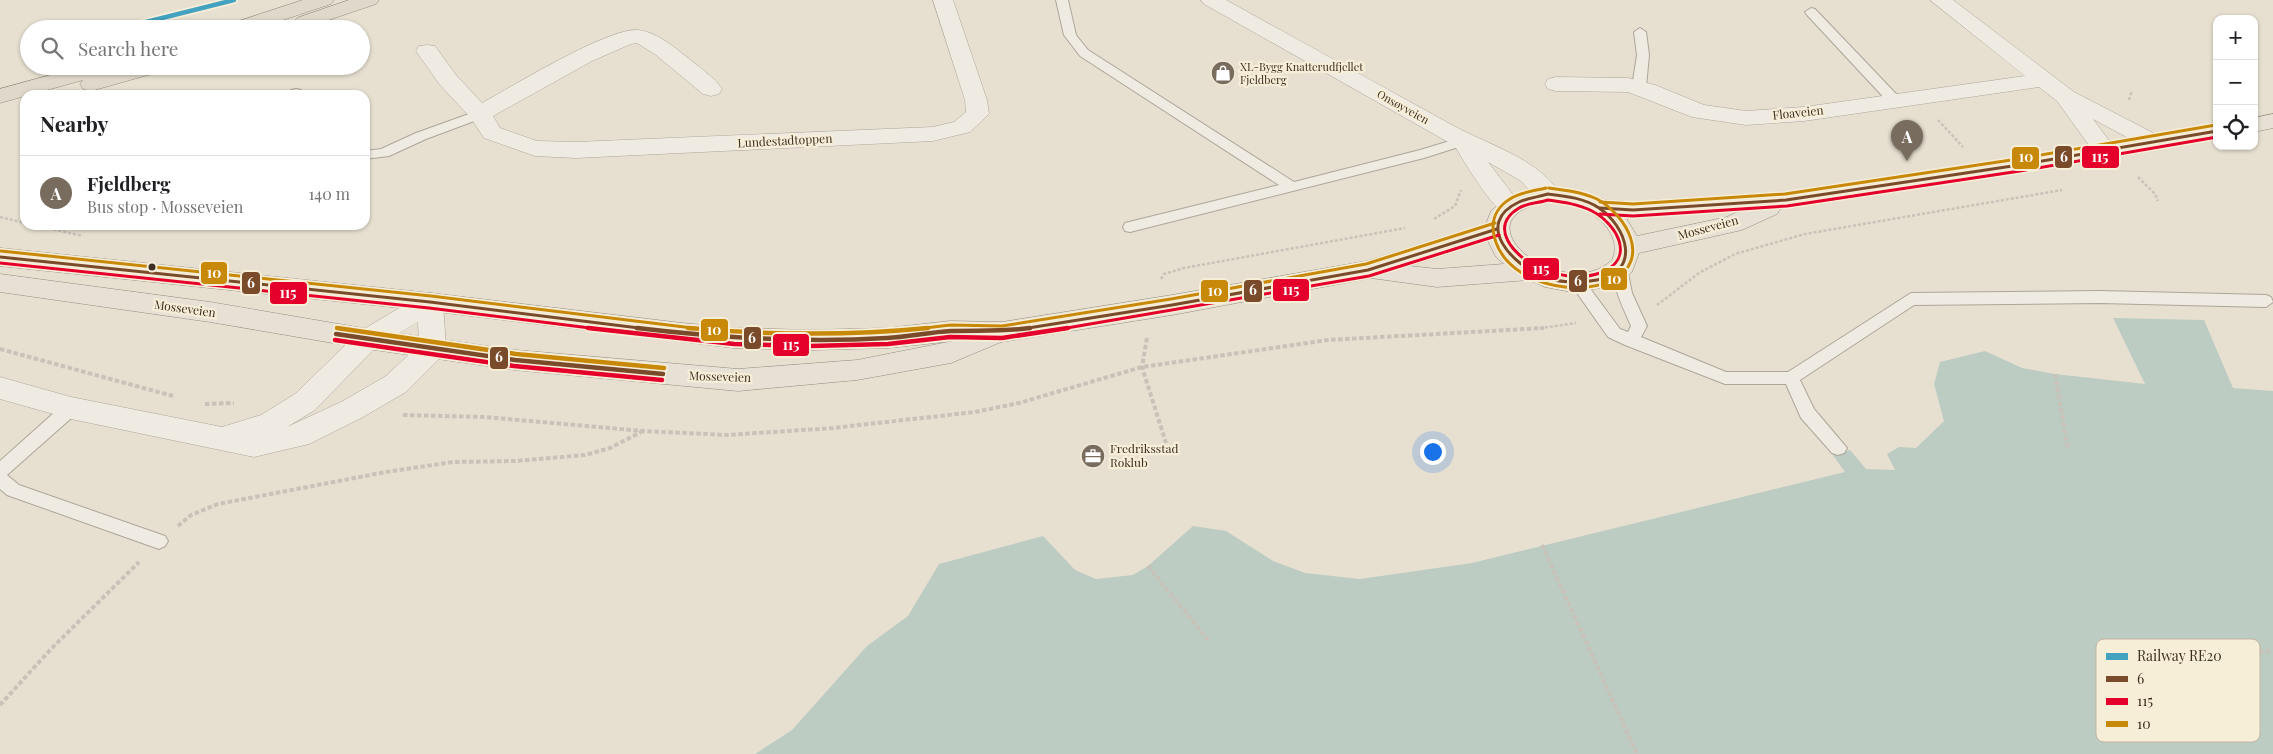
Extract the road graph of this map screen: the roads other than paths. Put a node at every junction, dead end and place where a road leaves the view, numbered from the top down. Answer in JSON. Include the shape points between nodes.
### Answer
{"nodes":[{"id":1,"x":324,"y":0,"type":"edge"},
{"id":2,"x":369,"y":0,"type":"edge"},
{"id":3,"x":943,"y":0,"type":"edge"},
{"id":4,"x":1062,"y":0,"type":"edge"},
{"id":5,"x":1212,"y":0,"type":"edge"},
{"id":6,"x":1940,"y":0,"type":"edge"},
{"id":7,"x":1811,"y":12,"type":"dead end"},
{"id":8,"x":262,"y":20,"type":"edge"},
{"id":9,"x":310,"y":20,"type":"edge"},
{"id":10,"x":1640,"y":32,"type":"dead end"},
{"id":11,"x":427,"y":51,"type":"dead end"},
{"id":12,"x":76,"y":75,"type":"edge"},
{"id":13,"x":123,"y":75,"type":"edge"},
{"id":14,"x":2044,"y":80,"type":"junction"},
{"id":15,"x":1556,"y":84,"type":"dead end"},
{"id":16,"x":1639,"y":87,"type":"junction"},
{"id":17,"x":711,"y":89,"type":"dead end"},
{"id":18,"x":20,"y":90,"type":"edge"},
{"id":19,"x":22,"y":90,"type":"edge"},
{"id":20,"x":71,"y":90,"type":"edge"},
{"id":21,"x":0,"y":96,"type":"edge"},
{"id":22,"x":2066,"y":98,"type":"junction"},
{"id":23,"x":1905,"y":99,"type":"junction"},
{"id":24,"x":20,"y":104,"type":"edge"},
{"id":25,"x":0,"y":110,"type":"edge"},
{"id":26,"x":480,"y":114,"type":"junction"},
{"id":27,"x":2273,"y":122,"type":"edge"},
{"id":28,"x":2258,"y":124,"type":"edge"},
{"id":29,"x":2213,"y":132,"type":"edge"},
{"id":30,"x":1463,"y":141,"type":"junction"},
{"id":31,"x":2153,"y":142,"type":"junction"},
{"id":32,"x":2104,"y":150,"type":"junction"},
{"id":33,"x":370,"y":154,"type":"edge"},
{"id":34,"x":1292,"y":187,"type":"junction"},
{"id":35,"x":1548,"y":194,"type":"junction"},
{"id":36,"x":1786,"y":200,"type":"junction"},
{"id":37,"x":1509,"y":205,"type":"junction"},
{"id":38,"x":1600,"y":208,"type":"junction"},
{"id":39,"x":1130,"y":228,"type":"dead end"},
{"id":40,"x":1497,"y":229,"type":"junction"},
{"id":41,"x":0,"y":257,"type":"edge"},
{"id":42,"x":1624,"y":257,"type":"junction"},
{"id":43,"x":1368,"y":270,"type":"junction"},
{"id":44,"x":1529,"y":272,"type":"junction"},
{"id":45,"x":0,"y":283,"type":"edge"},
{"id":46,"x":1578,"y":283,"type":"junction"},
{"id":47,"x":2266,"y":301,"type":"dead end"},
{"id":48,"x":430,"y":302,"type":"junction"},
{"id":49,"x":1002,"y":332,"type":"junction"},
{"id":50,"x":368,"y":339,"type":"junction"},
{"id":51,"x":1631,"y":341,"type":"junction"},
{"id":52,"x":433,"y":348,"type":"junction"},
{"id":53,"x":1791,"y":378,"type":"junction"},
{"id":54,"x":0,"y":388,"type":"edge"},
{"id":55,"x":71,"y":408,"type":"junction"},
{"id":56,"x":224,"y":438,"type":"junction"},
{"id":57,"x":1838,"y":448,"type":"dead end"},
{"id":58,"x":0,"y":471,"type":"edge"},
{"id":59,"x":0,"y":479,"type":"edge"},
{"id":60,"x":159,"y":541,"type":"road end"}],
"edges":[{"from":1,"to":8,"type":"highway"},
{"from":2,"to":9,"type":"highway"},
{"from":3,"to":26,"type":"street","name":"Lundestadtoppen","via":[[976,100],[978,114],[962,127],[933,134],[560,149],[535,148],[492,133]]},
{"from":4,"to":34,"type":"lane","via":[[1070,35],[1084,53]]},
{"from":5,"to":30,"type":"street","name":"Onsøyveien"},
{"from":6,"to":14,"type":"street"},
{"from":7,"to":23,"type":"lane"},
{"from":10,"to":16,"type":"lane","via":[[1643,55]]},
{"from":11,"to":26,"type":"street","name":"Lundestadtoppen","via":[[448,80]]},
{"from":12,"to":19,"type":"highway"},
{"from":13,"to":20,"type":"highway"},
{"from":14,"to":22,"type":"street"},
{"from":14,"to":23,"type":"street","name":"Floaveien"},
{"from":15,"to":16,"type":"street","name":"Floaveien","via":[[1611,83]]},
{"from":16,"to":23,"type":"street","name":"Floaveien","via":[[1700,112],[1738,118],[1804,114]]},
{"from":17,"to":26,"type":"street","via":[[651,40],[636,35],[611,43]]},
{"from":18,"to":21,"type":"highway"},
{"from":22,"to":31,"type":"street"},
{"from":22,"to":32,"type":"street"},
{"from":24,"to":25,"type":"highway"},
{"from":26,"to":33,"type":"lane","via":[[384,153]]},
{"from":27,"to":28,"type":"main road"},
{"from":29,"to":31,"type":"main road","name":"Mosseveien"},
{"from":30,"to":34,"type":"lane"},
{"from":30,"to":35,"type":"street","name":"Onsøyveien","via":[[1528,175]]},
{"from":30,"to":37,"type":"street","name":"Onsøyveien"},
{"from":31,"to":32,"type":"main road","name":"Mosseveien"},
{"from":32,"to":36,"type":"main road","name":"Mosseveien"},
{"from":34,"to":39,"type":"lane"},
{"from":35,"to":37,"type":"main road","via":[[1527,196]]},
{"from":35,"to":38,"type":"main road","via":[[1575,197]]},
{"from":36,"to":38,"type":"main road","name":"Mosseveien","via":[[1633,210]]},
{"from":36,"to":42,"type":"main road","name":"Mosseveien","via":[[1733,224]]},
{"from":37,"to":40,"type":"main road","via":[[1500,216]]},
{"from":38,"to":42,"type":"main road","via":[[1625,233]]},
{"from":40,"to":43,"type":"main road","name":"Mosseveien"},
{"from":40,"to":44,"type":"main road","via":[[1500,244]]},
{"from":41,"to":48,"type":"main road","name":"Mosseveien"},
{"from":42,"to":46,"type":"main road","via":[[1603,279]]},
{"from":42,"to":51,"type":"lane","via":[[1624,293],[1639,326]]},
{"from":43,"to":44,"type":"main road","name":"Mosseveien","via":[[1437,278]]},
{"from":43,"to":49,"type":"main road","name":"Mosseveien"},
{"from":44,"to":46,"type":"main road","via":[[1553,280]]},
{"from":45,"to":50,"type":"main road","name":"Mosseveien","via":[[210,312]]},
{"from":46,"to":51,"type":"lane","via":[[1614,333]]},
{"from":47,"to":53,"type":"lane","via":[[2100,297],[1912,299]]},
{"from":48,"to":49,"type":"main road","name":"Mosseveien","via":[[734,338],[810,340],[888,338],[950,331]]},
{"from":48,"to":50,"type":"street"},
{"from":48,"to":52,"type":"street"},
{"from":49,"to":52,"type":"main road","name":"Mosseveien","via":[[951,353],[857,370],[738,380],[515,360]]},
{"from":50,"to":52,"type":"main road","name":"Mosseveien"},
{"from":50,"to":56,"type":"street","via":[[305,402],[271,423]]},
{"from":51,"to":53,"type":"lane","via":[[1725,378]]},
{"from":52,"to":56,"type":"street","via":[[396,384],[298,436],[254,445]]},
{"from":53,"to":57,"type":"lane","via":[[1807,413]]},
{"from":54,"to":55,"type":"street"},
{"from":55,"to":56,"type":"street"},
{"from":55,"to":58,"type":"lane"},
{"from":59,"to":60,"type":"lane","via":[[13,490]]}]}
